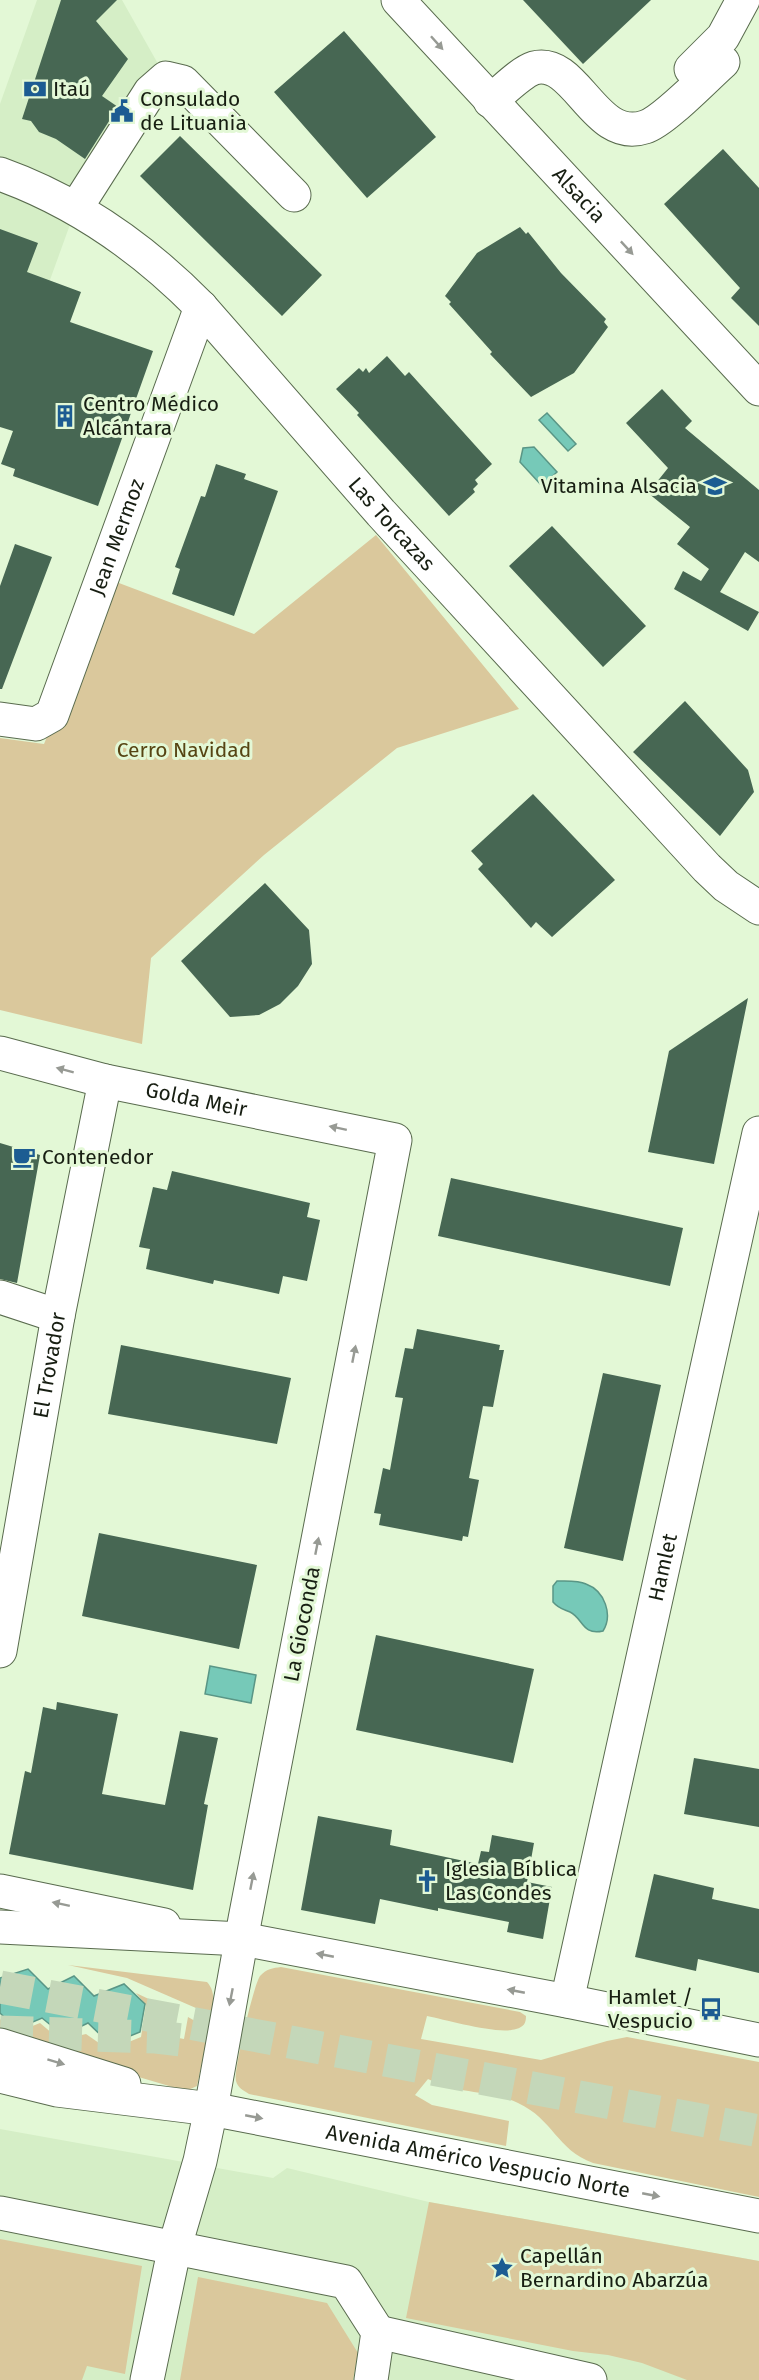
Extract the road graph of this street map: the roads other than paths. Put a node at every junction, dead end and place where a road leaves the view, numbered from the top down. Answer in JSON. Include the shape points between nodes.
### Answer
{"nodes":[{"id":1,"x":398,"y":0,"type":"edge"},
{"id":2,"x":744,"y":0,"type":"edge"},
{"id":3,"x":723,"y":62,"type":"dead end"},
{"id":4,"x":490,"y":101,"type":"junction"},
{"id":5,"x":653,"y":104,"type":"dead end"},
{"id":6,"x":0,"y":174,"type":"edge"},
{"id":7,"x":294,"y":195,"type":"dead end"},
{"id":8,"x":76,"y":208,"type":"junction"},
{"id":9,"x":201,"y":307,"type":"junction"},
{"id":10,"x":752,"y":370,"type":"edge"},
{"id":11,"x":0,"y":719,"type":"edge"},
{"id":12,"x":759,"y":908,"type":"edge"},
{"id":13,"x":0,"y":1053,"type":"edge"},
{"id":14,"x":105,"y":1081,"type":"junction"},
{"id":15,"x":759,"y":1133,"type":"edge"},
{"id":16,"x":395,"y":1140,"type":"joint"},
{"id":17,"x":0,"y":1297,"type":"edge"},
{"id":18,"x":58,"y":1316,"type":"junction"},
{"id":19,"x":0,"y":1651,"type":"edge"},
{"id":20,"x":0,"y":1891,"type":"edge"},
{"id":21,"x":0,"y":1927,"type":"edge"},
{"id":22,"x":242,"y":1939,"type":"junction"},
{"id":23,"x":567,"y":2001,"type":"junction"},
{"id":24,"x":759,"y":2040,"type":"edge"},
{"id":25,"x":0,"y":2045,"type":"edge"},
{"id":26,"x":0,"y":2076,"type":"edge"},
{"id":27,"x":204,"y":2108,"type":"junction"},
{"id":28,"x":0,"y":2212,"type":"edge"},
{"id":29,"x":759,"y":2216,"type":"edge"},
{"id":30,"x":175,"y":2246,"type":"junction"},
{"id":31,"x":378,"y":2332,"type":"junction"},
{"id":32,"x":582,"y":2379,"type":"edge"},
{"id":33,"x":147,"y":2380,"type":"edge"},
{"id":34,"x":370,"y":2380,"type":"edge"}],
"edges":[{"from":1,"to":4,"type":"street","name":"Alsacia","one_way":true},
{"from":2,"to":5,"type":"street","via":[[731,26],[714,47]]},
{"from":3,"to":4,"type":"street","via":[[654,123],[635,129],[607,121],[550,69],[527,71]]},
{"from":4,"to":10,"type":"street","name":"Alsacia","one_way":true},
{"from":6,"to":8,"type":"street","name":"Las Torcazas"},
{"from":7,"to":8,"type":"street","via":[[183,82],[166,78],[150,92]]},
{"from":8,"to":9,"type":"street","name":"Las Torcazas","via":[[123,237]]},
{"from":9,"to":11,"type":"street","name":"Jean Mermoz","via":[[52,715],[36,724]]},
{"from":9,"to":12,"type":"street","name":"Las Torcazas","via":[[381,513],[707,868]]},
{"from":14,"to":13,"type":"street","name":"Golda Meir","one_way":true},
{"from":16,"to":14,"type":"street","name":"Golda Meir","one_way":true},
{"from":14,"to":18,"type":"street","name":"El Trovador"},
{"from":15,"to":23,"type":"street","name":"Hamlet"},
{"from":22,"to":16,"type":"street","name":"La Gioconda","one_way":true},
{"from":17,"to":18,"type":"street"},
{"from":18,"to":19,"type":"street","name":"El Trovador"},
{"from":22,"to":20,"type":"street","one_way":true},
{"from":21,"to":22,"type":"street"},
{"from":23,"to":22,"type":"street","one_way":true},
{"from":22,"to":27,"type":"street","name":"La Gioconda","one_way":true},
{"from":23,"to":24,"type":"street"},
{"from":25,"to":27,"type":"street","name":"Avenida Américo Vespucio Norte","one_way":true},
{"from":26,"to":27,"type":"street","name":"Avenida Américo Vespucio Norte","via":[[78,2093]]},
{"from":27,"to":29,"type":"street","name":"Avenida Américo Vespucio Norte","one_way":true},
{"from":27,"to":30,"type":"street","name":"La Gioconda","via":[[200,2161]]},
{"from":28,"to":30,"type":"street"},
{"from":30,"to":31,"type":"street","via":[[346,2282]]},
{"from":30,"to":33,"type":"street","name":"La Gioconda"},
{"from":31,"to":32,"type":"street"},
{"from":31,"to":34,"type":"street"}]}
